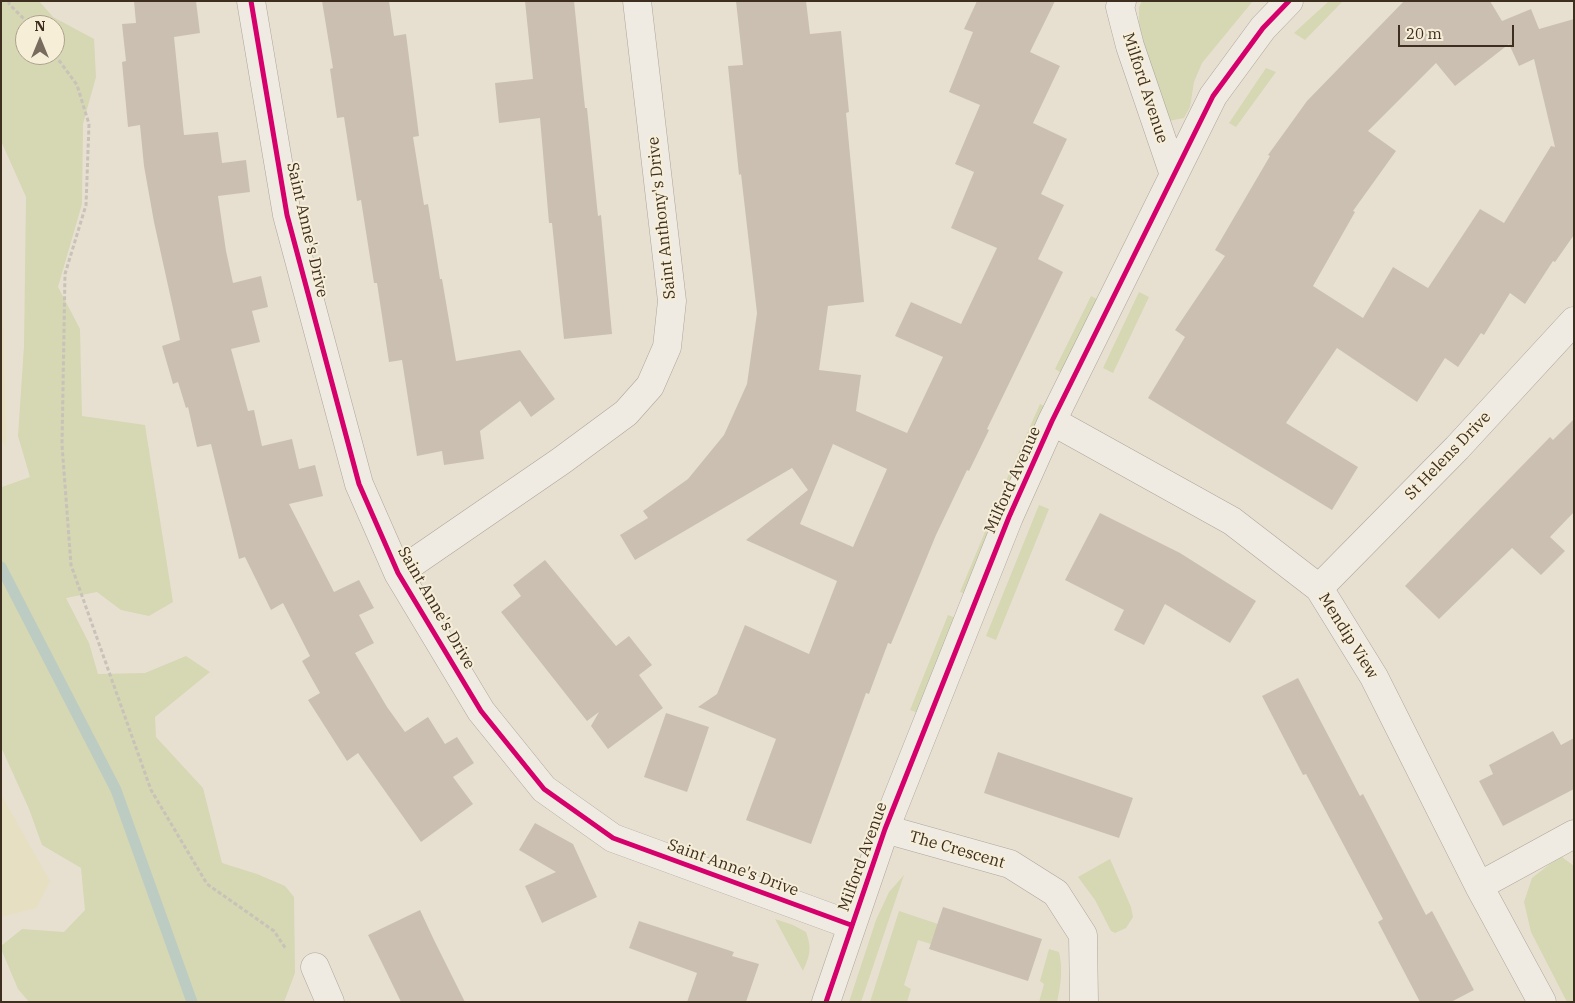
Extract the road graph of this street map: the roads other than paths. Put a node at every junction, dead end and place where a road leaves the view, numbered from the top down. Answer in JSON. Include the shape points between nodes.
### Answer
{"nodes":[{"id":1,"x":251,"y":1,"type":"edge"},
{"id":2,"x":638,"y":1,"type":"edge"},
{"id":3,"x":1122,"y":1,"type":"edge"},
{"id":4,"x":1289,"y":1,"type":"edge"},
{"id":5,"x":1174,"y":174,"type":"junction"},
{"id":6,"x":1574,"y":322,"type":"edge"},
{"id":7,"x":1052,"y":421,"type":"junction"},
{"id":8,"x":398,"y":574,"type":"junction"},
{"id":9,"x":1319,"y":588,"type":"junction"},
{"id":10,"x":885,"y":829,"type":"junction"},
{"id":11,"x":1574,"y":834,"type":"edge"},
{"id":12,"x":1479,"y":886,"type":"junction"},
{"id":13,"x":851,"y":925,"type":"junction"},
{"id":14,"x":315,"y":967,"type":"road end"},
{"id":15,"x":330,"y":1002,"type":"edge"},
{"id":16,"x":826,"y":1002,"type":"edge"},
{"id":17,"x":1084,"y":1002,"type":"edge"},
{"id":18,"x":1542,"y":1002,"type":"edge"}],
"edges":[{"from":1,"to":8,"type":"street","name":"Saint Anne's Drive","via":[[287,215],[359,484]]},
{"from":2,"to":8,"type":"street","name":"Saint Anthony's Drive","via":[[672,301],[667,348],[650,386],[626,414]]},
{"from":3,"to":5,"type":"street","name":"Milford Avenue","via":[[1120,8],[1130,46]]},
{"from":4,"to":5,"type":"street","name":"Milford Avenue","via":[[1263,28],[1213,96]]},
{"from":5,"to":7,"type":"street","name":"Milford Avenue"},
{"from":6,"to":9,"type":"street","name":"St Helens Drive","via":[[1457,448]]},
{"from":7,"to":9,"type":"street","name":"Mendip View","via":[[1232,521]]},
{"from":7,"to":10,"type":"street","name":"Milford Avenue","via":[[1009,517]]},
{"from":8,"to":13,"type":"street","name":"Saint Anne's Drive","via":[[481,711],[544,789],[613,838]]},
{"from":9,"to":12,"type":"street","name":"Mendip View","via":[[1374,677]]},
{"from":10,"to":13,"type":"street","name":"Milford Avenue"},
{"from":10,"to":17,"type":"street","name":"The Crescent","via":[[1010,864],[1056,893],[1083,935]]},
{"from":11,"to":12,"type":"street"},
{"from":12,"to":18,"type":"street","name":"Mendip View"},
{"from":13,"to":16,"type":"street","name":"Milford Avenue"},
{"from":14,"to":15,"type":"street"}]}
